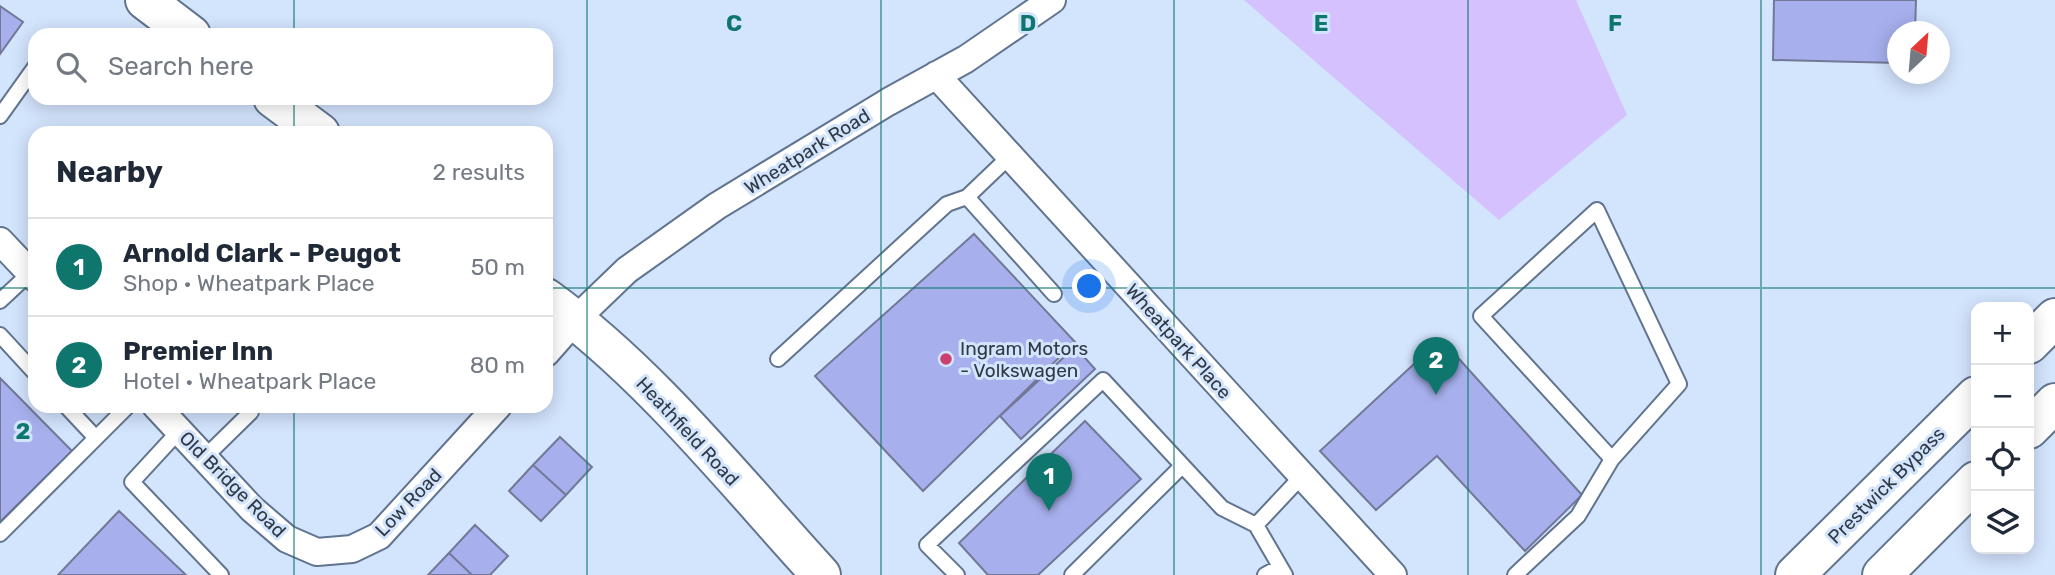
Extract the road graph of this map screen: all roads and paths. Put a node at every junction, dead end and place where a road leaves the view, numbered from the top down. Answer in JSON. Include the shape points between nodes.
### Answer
{"nodes":[{"id":1,"x":145,"y":0,"type":"edge"},
{"id":2,"x":1052,"y":0,"type":"edge"},
{"id":3,"x":182,"y":28,"type":"edge"},
{"id":4,"x":936,"y":75,"type":"junction"},
{"id":5,"x":28,"y":77,"type":"edge"},
{"id":6,"x":282,"y":105,"type":"edge"},
{"id":7,"x":0,"y":116,"type":"edge"},
{"id":8,"x":311,"y":126,"type":"edge"},
{"id":9,"x":1010,"y":156,"type":"junction"},
{"id":10,"x":967,"y":197,"type":"junction"},
{"id":11,"x":0,"y":242,"type":"edge"},
{"id":12,"x":28,"y":272,"type":"edge"},
{"id":13,"x":28,"y":279,"type":"edge"},
{"id":14,"x":1054,"y":294,"type":"dead end"},
{"id":15,"x":0,"y":301,"type":"edge"},
{"id":16,"x":561,"y":309,"type":"edge"},
{"id":17,"x":2055,"y":318,"type":"edge"},
{"id":18,"x":553,"y":332,"type":"edge"},
{"id":19,"x":0,"y":335,"type":"edge"},
{"id":20,"x":2034,"y":339,"type":"edge"},
{"id":21,"x":778,"y":359,"type":"dead end"},
{"id":22,"x":28,"y":365,"type":"edge"},
{"id":23,"x":1971,"y":401,"type":"edge"},
{"id":24,"x":2055,"y":403,"type":"edge"},
{"id":25,"x":73,"y":413,"type":"edge"},
{"id":26,"x":121,"y":413,"type":"edge"},
{"id":27,"x":162,"y":413,"type":"edge"},
{"id":28,"x":250,"y":413,"type":"edge"},
{"id":29,"x":492,"y":413,"type":"edge"},
{"id":30,"x":2030,"y":428,"type":"edge"},
{"id":31,"x":179,"y":431,"type":"junction"},
{"id":32,"x":96,"y":438,"type":"junction"},
{"id":33,"x":204,"y":457,"type":"junction"},
{"id":34,"x":1612,"y":459,"type":"junction"},
{"id":35,"x":1182,"y":466,"type":"junction"},
{"id":36,"x":1302,"y":476,"type":"junction"},
{"id":37,"x":1971,"y":486,"type":"edge"},
{"id":38,"x":1256,"y":525,"type":"junction"},
{"id":39,"x":0,"y":534,"type":"edge"},
{"id":40,"x":316,"y":563,"type":"edge"},
{"id":41,"x":1282,"y":571,"type":"edge"},
{"id":42,"x":221,"y":575,"type":"edge"},
{"id":43,"x":821,"y":575,"type":"edge"},
{"id":44,"x":957,"y":575,"type":"edge"},
{"id":45,"x":1072,"y":575,"type":"edge"},
{"id":46,"x":1265,"y":575,"type":"edge"},
{"id":47,"x":1393,"y":575,"type":"edge"},
{"id":48,"x":1515,"y":575,"type":"edge"},
{"id":49,"x":1795,"y":575,"type":"edge"},
{"id":50,"x":1882,"y":575,"type":"edge"}],
"edges":[{"from":1,"to":3,"type":"main road"},
{"from":2,"to":4,"type":"street","name":"Wheatpark Road","via":[[991,44]]},
{"from":4,"to":9,"type":"street","name":"Wheatpark Place"},
{"from":4,"to":16,"type":"street","name":"Wheatpark Road","via":[[717,206],[627,270]]},
{"from":5,"to":7,"type":"lane"},
{"from":6,"to":8,"type":"main road"},
{"from":9,"to":10,"type":"lane"},
{"from":9,"to":36,"type":"street","name":"Wheatpark Place"},
{"from":10,"to":14,"type":"lane"},
{"from":10,"to":21,"type":"lane","via":[[947,204]]},
{"from":11,"to":12,"type":"street"},
{"from":13,"to":15,"type":"lane"},
{"from":16,"to":18,"type":"street"},
{"from":16,"to":43,"type":"main road","name":"Heathfield Road","via":[[633,372]]},
{"from":17,"to":20,"type":"main road"},
{"from":19,"to":22,"type":"lane"},
{"from":23,"to":49,"type":"main road","name":"Prestwick Bypass"},
{"from":24,"to":30,"type":"main road"},
{"from":25,"to":32,"type":"lane"},
{"from":26,"to":32,"type":"lane"},
{"from":27,"to":31,"type":"street","name":"Old Bridge Road"},
{"from":28,"to":33,"type":"lane"},
{"from":29,"to":40,"type":"street","name":"Low Road","via":[[379,536]]},
{"from":31,"to":33,"type":"street","name":"Old Bridge Road"},
{"from":31,"to":42,"type":"lane","via":[[132,482]]},
{"from":32,"to":39,"type":"lane"},
{"from":33,"to":40,"type":"street","name":"Old Bridge Road","via":[[252,509]]},
{"from":34,"to":34,"type":"lane","via":[[1679,384],[1597,210],[1481,316]]},
{"from":34,"to":48,"type":"lane","via":[[1578,516]]},
{"from":35,"to":38,"type":"lane","via":[[1222,508]]},
{"from":35,"to":44,"type":"lane","via":[[1102,380],[927,545]]},
{"from":35,"to":45,"type":"lane"},
{"from":36,"to":38,"type":"lane"},
{"from":36,"to":47,"type":"street","name":"Wheatpark Place"},
{"from":37,"to":50,"type":"main road"},
{"from":38,"to":41,"type":"lane"},
{"from":41,"to":46,"type":"lane"}]}
